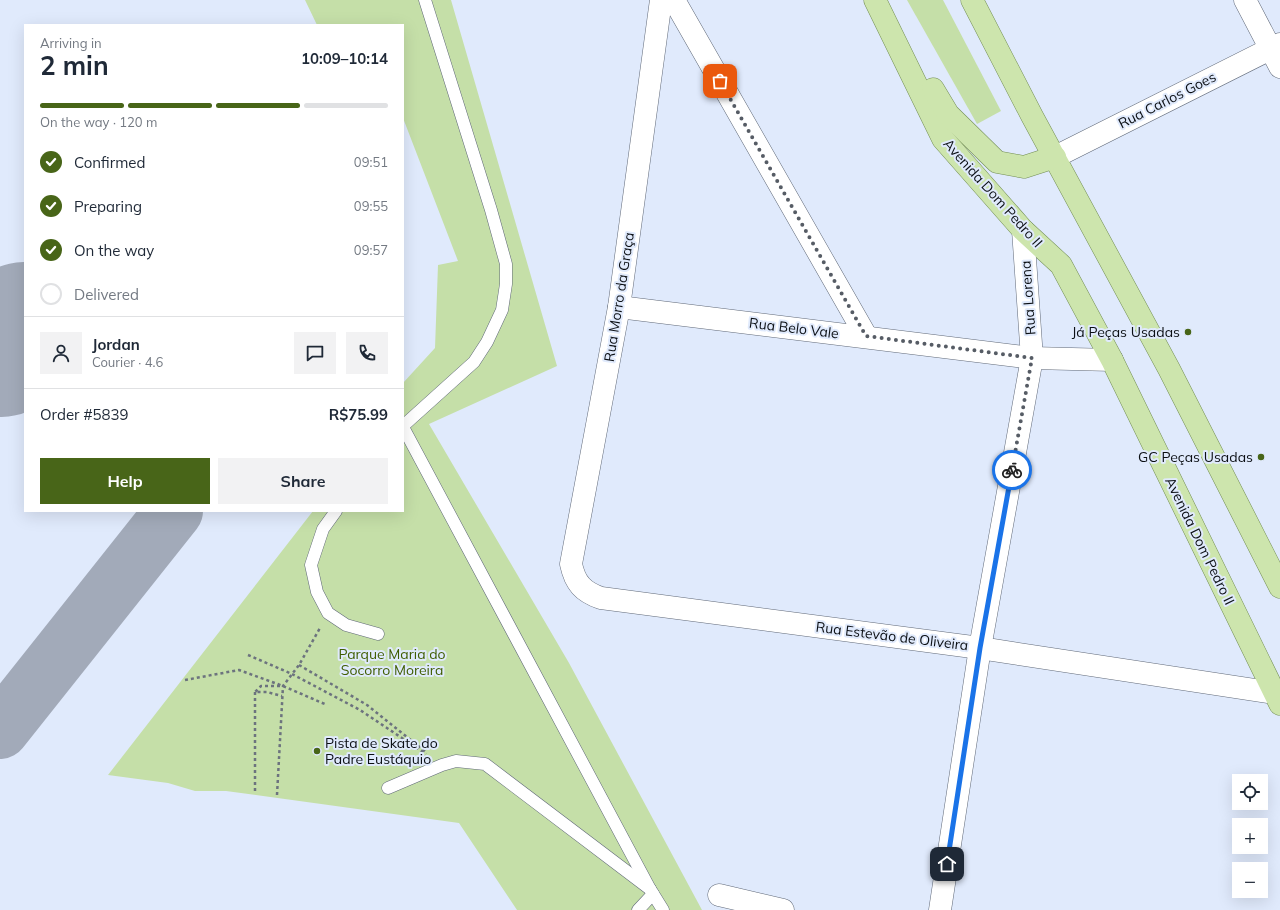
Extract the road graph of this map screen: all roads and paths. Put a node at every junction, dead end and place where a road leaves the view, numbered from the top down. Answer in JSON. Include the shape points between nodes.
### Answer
{"nodes":[{"id":1,"x":425,"y":0,"type":"edge"},
{"id":2,"x":661,"y":0,"type":"edge"},
{"id":3,"x":674,"y":0,"type":"edge"},
{"id":4,"x":874,"y":0,"type":"edge"},
{"id":5,"x":880,"y":0,"type":"edge"},
{"id":6,"x":972,"y":0,"type":"edge"},
{"id":7,"x":1245,"y":0,"type":"edge"},
{"id":8,"x":1277,"y":53,"type":"edge"},
{"id":9,"x":1055,"y":157,"type":"junction"},
{"id":10,"x":1023,"y":230,"type":"junction"},
{"id":11,"x":619,"y":306,"type":"junction"},
{"id":12,"x":866,"y":336,"type":"junction"},
{"id":13,"x":1032,"y":358,"type":"junction"},
{"id":14,"x":1112,"y":360,"type":"junction"},
{"id":15,"x":404,"y":425,"type":"edge"},
{"id":16,"x":404,"y":428,"type":"edge"},
{"id":17,"x":335,"y":512,"type":"edge"},
{"id":18,"x":1280,"y":587,"type":"edge"},
{"id":19,"x":583,"y":588,"type":"joint"},
{"id":20,"x":328,"y":614,"type":"junction"},
{"id":21,"x":378,"y":634,"type":"dead end"},
{"id":22,"x":980,"y":648,"type":"junction"},
{"id":23,"x":248,"y":655,"type":"dead end"},
{"id":24,"x":300,"y":665,"type":"junction"},
{"id":25,"x":292,"y":674,"type":"junction"},
{"id":26,"x":185,"y":680,"type":"dead end"},
{"id":27,"x":283,"y":686,"type":"junction"},
{"id":28,"x":255,"y":692,"type":"junction"},
{"id":29,"x":282,"y":696,"type":"junction"},
{"id":30,"x":1277,"y":698,"type":"edge"},
{"id":31,"x":327,"y":705,"type":"dead end"},
{"id":32,"x":442,"y":765,"type":"junction"},
{"id":33,"x":388,"y":788,"type":"dead end"},
{"id":34,"x":254,"y":791,"type":"dead end"},
{"id":35,"x":277,"y":795,"type":"dead end"},
{"id":36,"x":652,"y":891,"type":"junction"},
{"id":37,"x":719,"y":895,"type":"dead end"},
{"id":38,"x":638,"y":910,"type":"edge"},
{"id":39,"x":663,"y":910,"type":"edge"},
{"id":40,"x":783,"y":910,"type":"edge"},
{"id":41,"x":940,"y":910,"type":"edge"}],
"edges":[{"from":1,"to":15,"type":"lane","via":[[493,218],[506,264],[506,284],[502,310],[474,362]]},
{"from":2,"to":11,"type":"street","name":"Rua Morro da Graça"},
{"from":3,"to":12,"type":"street"},
{"from":4,"to":10,"type":"main road","name":"Avenida Dom Pedro II","via":[[943,139]]},
{"from":5,"to":9,"type":"main road","via":[[948,114],[997,162],[1024,168]]},
{"from":6,"to":9,"type":"main road"},
{"from":7,"to":8,"type":"street"},
{"from":8,"to":9,"type":"street","name":"Rua Carlos Goes"},
{"from":9,"to":18,"type":"main road","via":[[1169,369]]},
{"from":10,"to":13,"type":"street","name":"Rua Lorena"},
{"from":10,"to":14,"type":"main road","name":"Avenida Dom Pedro II","via":[[1061,265]]},
{"from":11,"to":12,"type":"street","name":"Rua Belo Vale"},
{"from":11,"to":19,"type":"street","name":"Rua Morro da Graça","via":[[571,564],[574,578]]},
{"from":12,"to":13,"type":"street","name":"Rua Belo Vale"},
{"from":13,"to":14,"type":"street","name":"Rua Belo Vale"},
{"from":13,"to":22,"type":"street","name":"Rua Lorena"},
{"from":14,"to":30,"type":"main road","name":"Avenida Dom Pedro II"},
{"from":16,"to":36,"type":"lane"},
{"from":17,"to":20,"type":"lane","via":[[323,529],[311,565],[317,592]]},
{"from":19,"to":22,"type":"street","name":"Rua Estevão de Oliveira","via":[[601,598]]},
{"from":20,"to":21,"type":"lane","via":[[346,625]]},
{"from":20,"to":24,"type":"path"},
{"from":22,"to":30,"type":"street","name":"Rua Estevão de Oliveira"},
{"from":22,"to":41,"type":"street","name":"Rua Lorena"},
{"from":23,"to":25,"type":"path"},
{"from":24,"to":25,"type":"path"},
{"from":24,"to":32,"type":"path","via":[[367,705]]},
{"from":25,"to":27,"type":"path"},
{"from":25,"to":32,"type":"path","via":[[360,710]]},
{"from":26,"to":27,"type":"path","via":[[239,670]]},
{"from":27,"to":28,"type":"path","via":[[261,686]]},
{"from":27,"to":29,"type":"path"},
{"from":27,"to":31,"type":"path"},
{"from":28,"to":29,"type":"path"},
{"from":28,"to":34,"type":"path"},
{"from":29,"to":35,"type":"path"},
{"from":32,"to":33,"type":"lane"},
{"from":32,"to":36,"type":"lane","via":[[456,761],[485,764]]},
{"from":36,"to":38,"type":"lane"},
{"from":36,"to":39,"type":"lane"},
{"from":37,"to":40,"type":"street"}]}
